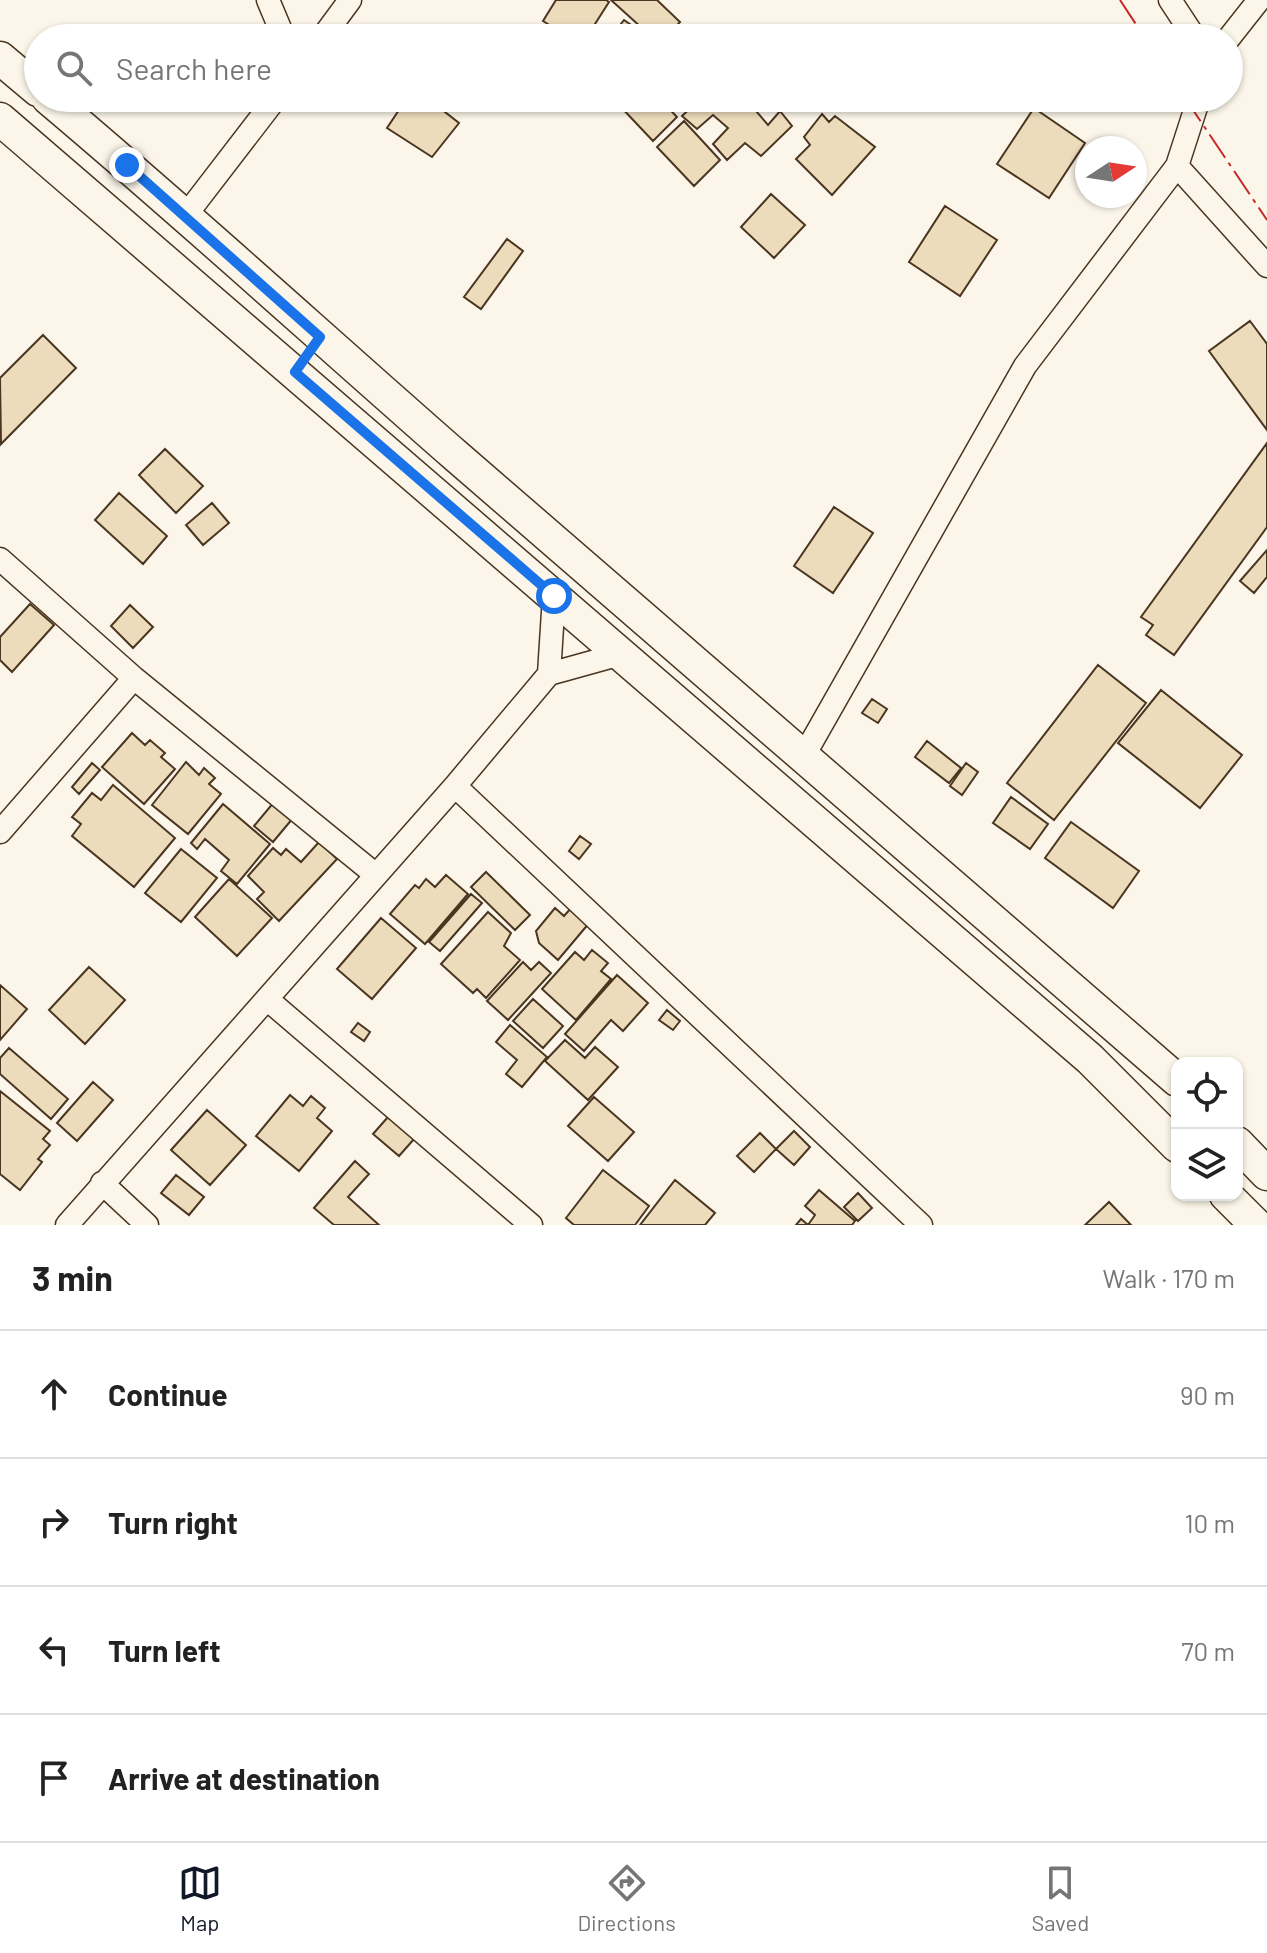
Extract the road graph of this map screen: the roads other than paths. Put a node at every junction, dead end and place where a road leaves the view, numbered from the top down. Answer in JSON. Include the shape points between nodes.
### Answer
{"nodes":[{"id":1,"x":268,"y":0,"type":"edge"},
{"id":2,"x":350,"y":0,"type":"edge"},
{"id":3,"x":1170,"y":0,"type":"edge"},
{"id":4,"x":1259,"y":0,"type":"edge"},
{"id":5,"x":278,"y":24,"type":"edge"},
{"id":6,"x":332,"y":24,"type":"edge"},
{"id":7,"x":1186,"y":24,"type":"edge"},
{"id":8,"x":1240,"y":24,"type":"edge"},
{"id":9,"x":0,"y":58,"type":"edge"},
{"id":10,"x":24,"y":78,"type":"edge"},
{"id":11,"x":65,"y":112,"type":"edge"},
{"id":12,"x":265,"y":112,"type":"edge"},
{"id":13,"x":1194,"y":112,"type":"edge"},
{"id":14,"x":0,"y":119,"type":"edge"},
{"id":15,"x":1177,"y":166,"type":"junction"},
{"id":16,"x":186,"y":215,"type":"junction"},
{"id":17,"x":1267,"y":266,"type":"edge"},
{"id":18,"x":320,"y":337,"type":"junction"},
{"id":19,"x":295,"y":372,"type":"junction"},
{"id":20,"x":0,"y":559,"type":"edge"},
{"id":21,"x":554,"y":596,"type":"junction"},
{"id":22,"x":621,"y":654,"type":"junction"},
{"id":23,"x":549,"y":674,"type":"junction"},
{"id":24,"x":134,"y":678,"type":"junction"},
{"id":25,"x":802,"y":759,"type":"junction"},
{"id":26,"x":455,"y":786,"type":"junction"},
{"id":27,"x":0,"y":832,"type":"edge"},
{"id":28,"x":376,"y":875,"type":"junction"},
{"id":29,"x":267,"y":999,"type":"junction"},
{"id":30,"x":1171,"y":1075,"type":"edge"},
{"id":31,"x":1171,"y":1140,"type":"edge"},
{"id":32,"x":1243,"y":1149,"type":"edge"},
{"id":33,"x":1267,"y":1174,"type":"edge"},
{"id":34,"x":102,"y":1183,"type":"junction"},
{"id":35,"x":1232,"y":1201,"type":"edge"},
{"id":36,"x":67,"y":1225,"type":"edge"},
{"id":37,"x":147,"y":1225,"type":"edge"},
{"id":38,"x":531,"y":1225,"type":"edge"},
{"id":39,"x":921,"y":1225,"type":"edge"},
{"id":40,"x":1256,"y":1225,"type":"edge"}],
"edges":[{"from":1,"to":5,"type":"street"},
{"from":2,"to":6,"type":"street"},
{"from":3,"to":7,"type":"street"},
{"from":4,"to":8,"type":"street"},
{"from":9,"to":10,"type":"main road"},
{"from":11,"to":16,"type":"main road"},
{"from":12,"to":16,"type":"street"},
{"from":13,"to":15,"type":"street"},
{"from":14,"to":19,"type":"main road"},
{"from":15,"to":17,"type":"street"},
{"from":15,"to":25,"type":"street","via":[[1025,366]]},
{"from":16,"to":18,"type":"main road"},
{"from":18,"to":19,"type":"main road"},
{"from":18,"to":25,"type":"main road"},
{"from":19,"to":21,"type":"main road"},
{"from":20,"to":24,"type":"street"},
{"from":21,"to":22,"type":"main road"},
{"from":21,"to":23,"type":"street"},
{"from":22,"to":23,"type":"street"},
{"from":22,"to":31,"type":"main road","via":[[1090,1059]]},
{"from":23,"to":26,"type":"street"},
{"from":24,"to":27,"type":"street"},
{"from":24,"to":28,"type":"street"},
{"from":25,"to":30,"type":"main road"},
{"from":26,"to":28,"type":"street"},
{"from":26,"to":39,"type":"street"},
{"from":28,"to":29,"type":"street"},
{"from":29,"to":34,"type":"street"},
{"from":29,"to":38,"type":"street"},
{"from":32,"to":33,"type":"main road"},
{"from":34,"to":36,"type":"street"},
{"from":34,"to":37,"type":"street"},
{"from":35,"to":40,"type":"main road"}]}
